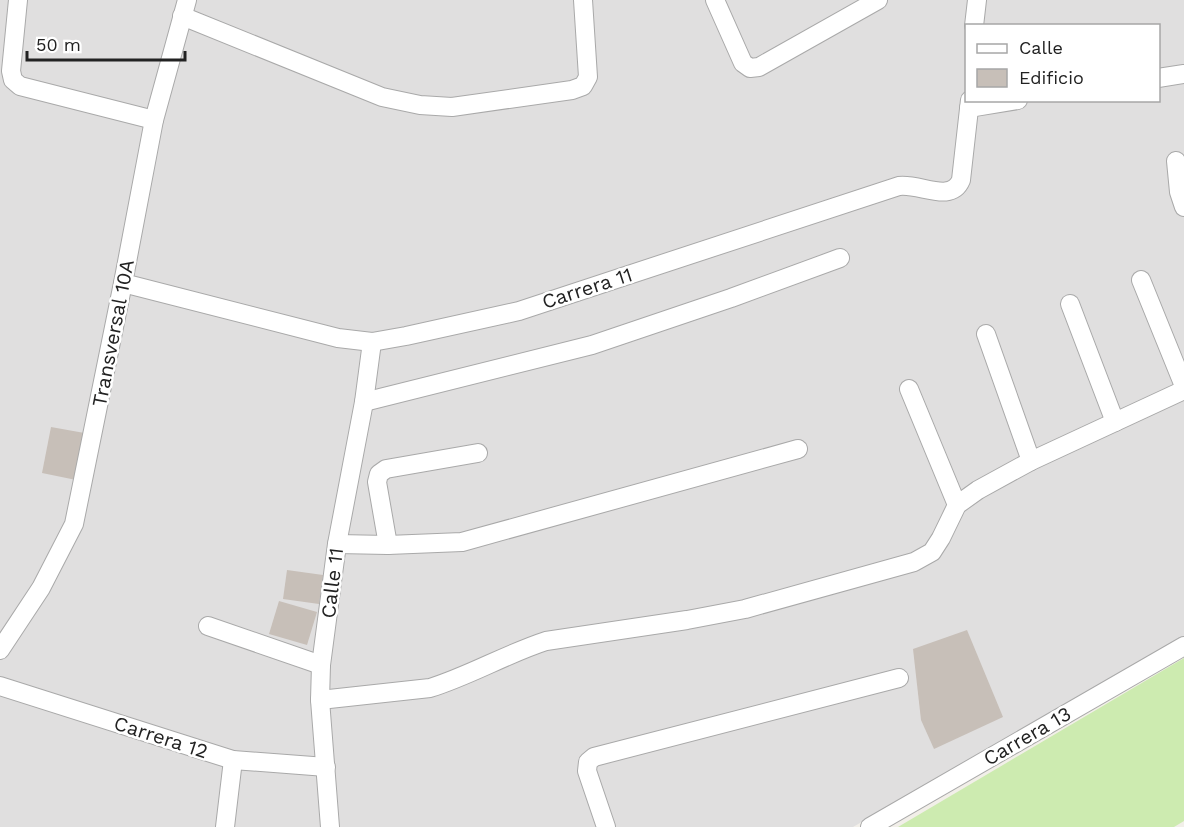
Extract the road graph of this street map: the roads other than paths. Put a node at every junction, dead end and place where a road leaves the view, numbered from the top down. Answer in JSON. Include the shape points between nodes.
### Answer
{"nodes":[{"id":1,"x":18,"y":0,"type":"edge"},
{"id":2,"x":583,"y":0,"type":"edge"},
{"id":3,"x":878,"y":0,"type":"edge"},
{"id":4,"x":977,"y":0,"type":"edge"},
{"id":5,"x":718,"y":2,"type":"edge"},
{"id":6,"x":184,"y":8,"type":"edge"},
{"id":7,"x":974,"y":24,"type":"edge"},
{"id":8,"x":1184,"y":74,"type":"edge"},
{"id":9,"x":1160,"y":78,"type":"edge"},
{"id":10,"x":994,"y":102,"type":"edge"},
{"id":11,"x":969,"y":104,"type":"edge"},
{"id":12,"x":154,"y":120,"type":"junction"},
{"id":13,"x":1176,"y":161,"type":"dead end"},
{"id":14,"x":1184,"y":207,"type":"edge"},
{"id":15,"x":840,"y":258,"type":"dead end"},
{"id":16,"x":1141,"y":280,"type":"dead end"},
{"id":17,"x":123,"y":283,"type":"junction"},
{"id":18,"x":1070,"y":304,"type":"dead end"},
{"id":19,"x":986,"y":334,"type":"dead end"},
{"id":20,"x":372,"y":342,"type":"junction"},
{"id":21,"x":1184,"y":388,"type":"edge"},
{"id":22,"x":909,"y":389,"type":"dead end"},
{"id":23,"x":364,"y":402,"type":"junction"},
{"id":24,"x":1115,"y":422,"type":"junction"},
{"id":25,"x":798,"y":449,"type":"dead end"},
{"id":26,"x":478,"y":453,"type":"dead end"},
{"id":27,"x":1031,"y":461,"type":"junction"},
{"id":28,"x":957,"y":505,"type":"junction"},
{"id":29,"x":337,"y":544,"type":"junction"},
{"id":30,"x":388,"y":545,"type":"junction"},
{"id":31,"x":208,"y":626,"type":"dead end"},
{"id":32,"x":1184,"y":646,"type":"edge"},
{"id":33,"x":0,"y":650,"type":"edge"},
{"id":34,"x":321,"y":665,"type":"junction"},
{"id":35,"x":899,"y":678,"type":"dead end"},
{"id":36,"x":0,"y":686,"type":"edge"},
{"id":37,"x":320,"y":700,"type":"junction"},
{"id":38,"x":233,"y":760,"type":"junction"},
{"id":39,"x":326,"y":767,"type":"junction"},
{"id":40,"x":225,"y":827,"type":"edge"},
{"id":41,"x":330,"y":827,"type":"edge"},
{"id":42,"x":606,"y":827,"type":"edge"},
{"id":43,"x":870,"y":827,"type":"edge"}],
"edges":[{"from":1,"to":12,"type":"street","via":[[13,80],[20,86]]},
{"from":2,"to":6,"type":"street","via":[[588,77],[583,86],[452,107],[382,97]]},
{"from":3,"to":5,"type":"street","via":[[759,67],[750,68],[742,63]]},
{"from":4,"to":7,"type":"street"},
{"from":6,"to":12,"type":"street","name":"Transversal 10A"},
{"from":8,"to":9,"type":"street"},
{"from":10,"to":11,"type":"street"},
{"from":11,"to":20,"type":"street","name":"Carrera 11","via":[[961,180],[954,191],[899,186],[519,311]]},
{"from":12,"to":17,"type":"street","name":"Transversal 10A"},
{"from":13,"to":14,"type":"street"},
{"from":15,"to":23,"type":"street","via":[[592,345]]},
{"from":16,"to":21,"type":"street"},
{"from":17,"to":20,"type":"street","name":"Carrera 11","via":[[338,338]]},
{"from":17,"to":33,"type":"street","name":"Transversal 10A","via":[[74,524],[41,588]]},
{"from":18,"to":24,"type":"street"},
{"from":19,"to":27,"type":"street"},
{"from":20,"to":23,"type":"street","name":"Calle 11"},
{"from":21,"to":24,"type":"street"},
{"from":22,"to":28,"type":"street"},
{"from":23,"to":29,"type":"street","name":"Calle 11"},
{"from":24,"to":27,"type":"street"},
{"from":25,"to":30,"type":"street","via":[[462,542]]},
{"from":26,"to":30,"type":"street","via":[[386,469],[379,474]]},
{"from":27,"to":28,"type":"street"},
{"from":28,"to":37,"type":"street","via":[[932,552],[914,562],[745,609],[546,641],[430,688]]},
{"from":29,"to":30,"type":"street"},
{"from":29,"to":34,"type":"street","name":"Calle 11"},
{"from":31,"to":34,"type":"street"},
{"from":32,"to":43,"type":"street","name":"Carrera 13"},
{"from":34,"to":37,"type":"street","name":"Calle 11"},
{"from":35,"to":42,"type":"street","via":[[594,757],[588,762],[588,771]]},
{"from":36,"to":38,"type":"street","name":"Carrera 12"},
{"from":37,"to":39,"type":"street","name":"Calle 11"},
{"from":38,"to":39,"type":"street","name":"Carrera 12"},
{"from":38,"to":40,"type":"street"},
{"from":39,"to":41,"type":"street","name":"Calle 11"}]}
